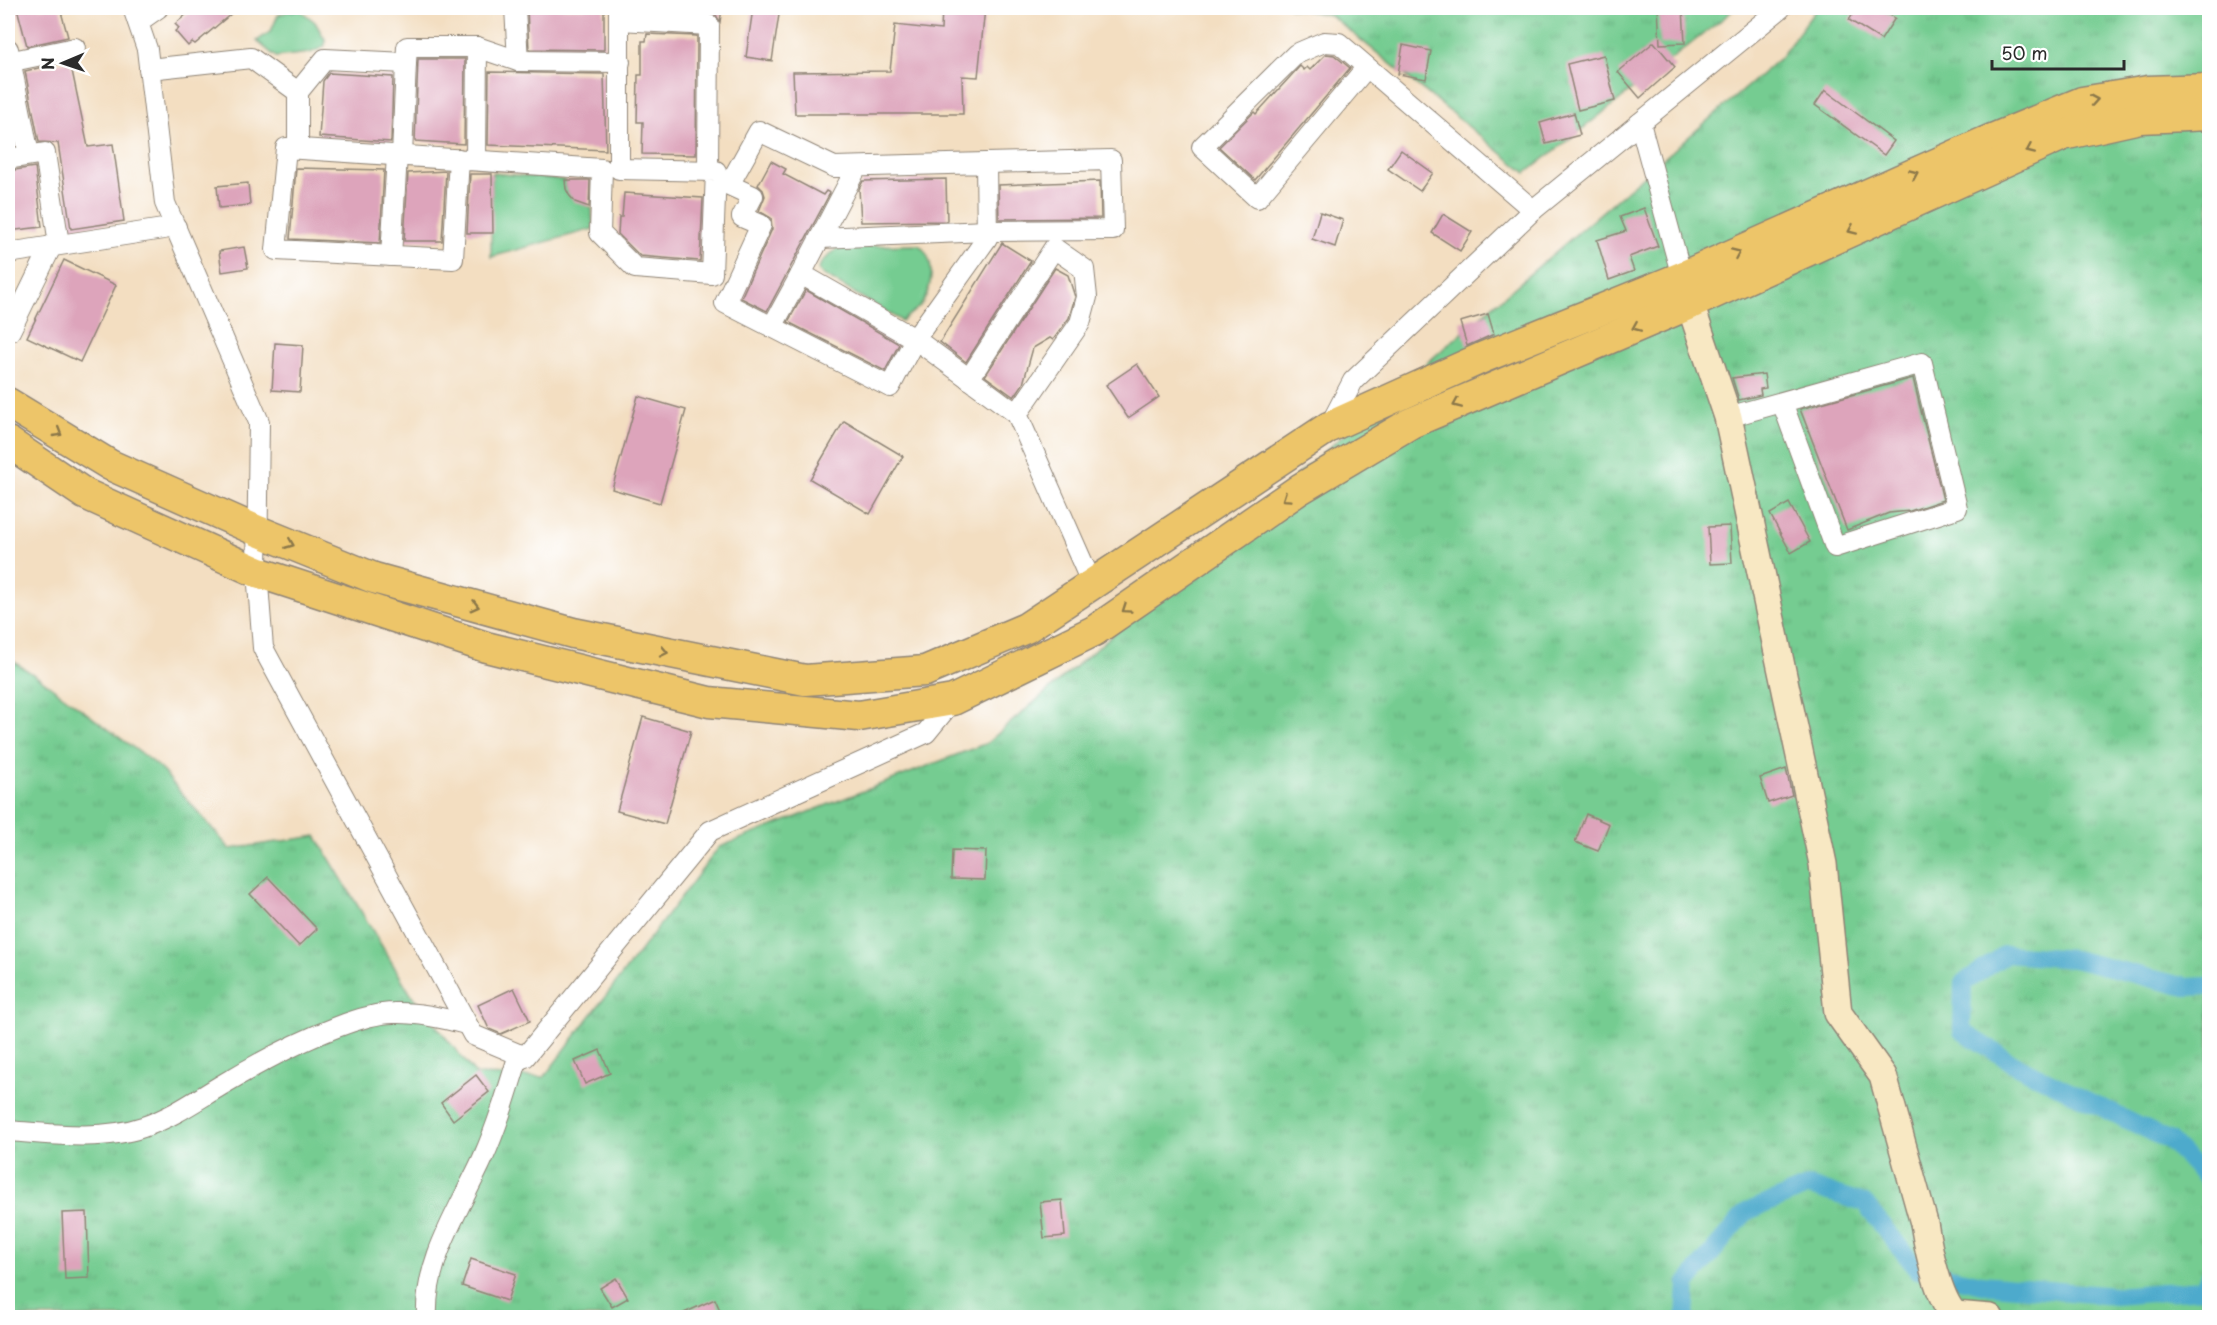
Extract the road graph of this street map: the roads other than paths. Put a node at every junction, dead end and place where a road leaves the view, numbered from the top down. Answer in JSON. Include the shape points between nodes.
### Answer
{"nodes":[{"id":1,"x":158,"y":8,"type":"edge"},
{"id":2,"x":515,"y":8,"type":"edge"},
{"id":3,"x":1781,"y":8,"type":"edge"},
{"id":4,"x":619,"y":14,"type":"edge"},
{"id":5,"x":136,"y":15,"type":"edge"},
{"id":6,"x":477,"y":47,"type":"junction"},
{"id":7,"x":75,"y":48,"type":"dead end"},
{"id":8,"x":8,"y":58,"type":"edge"},
{"id":9,"x":518,"y":61,"type":"junction"},
{"id":10,"x":620,"y":62,"type":"junction"},
{"id":11,"x":406,"y":63,"type":"junction"},
{"id":12,"x":1368,"y":67,"type":"junction"},
{"id":13,"x":149,"y":69,"type":"junction"},
{"id":14,"x":2210,"y":89,"type":"edge"},
{"id":15,"x":298,"y":92,"type":"junction"},
{"id":16,"x":2210,"y":115,"type":"edge"},
{"id":17,"x":1640,"y":123,"type":"junction"},
{"id":18,"x":298,"y":148,"type":"junction"},
{"id":19,"x":29,"y":155,"type":"junction"},
{"id":20,"x":400,"y":155,"type":"junction"},
{"id":21,"x":8,"y":159,"type":"edge"},
{"id":22,"x":467,"y":160,"type":"junction"},
{"id":23,"x":986,"y":163,"type":"junction"},
{"id":24,"x":857,"y":167,"type":"junction"},
{"id":25,"x":611,"y":169,"type":"junction"},
{"id":26,"x":708,"y":171,"type":"junction"},
{"id":27,"x":1533,"y":210,"type":"junction"},
{"id":28,"x":176,"y":227,"type":"junction"},
{"id":29,"x":987,"y":231,"type":"junction"},
{"id":30,"x":820,"y":238,"type":"junction"},
{"id":31,"x":1054,"y":240,"type":"junction"},
{"id":32,"x":56,"y":244,"type":"junction"},
{"id":33,"x":8,"y":253,"type":"edge"},
{"id":34,"x":391,"y":256,"type":"junction"},
{"id":35,"x":801,"y":274,"type":"junction"},
{"id":36,"x":1686,"y":291,"type":"junction"},
{"id":37,"x":772,"y":327,"type":"junction"},
{"id":38,"x":10,"y":331,"type":"dead end"},
{"id":39,"x":915,"y":339,"type":"junction"},
{"id":40,"x":969,"y":379,"type":"junction"},
{"id":41,"x":1782,"y":402,"type":"junction"},
{"id":42,"x":8,"y":403,"type":"edge"},
{"id":43,"x":1017,"y":414,"type":"junction"},
{"id":44,"x":1728,"y":417,"type":"junction"},
{"id":45,"x":1329,"y":427,"type":"junction"},
{"id":46,"x":8,"y":442,"type":"edge"},
{"id":47,"x":258,"y":531,"type":"junction"},
{"id":48,"x":257,"y":572,"type":"junction"},
{"id":49,"x":1092,"y":584,"type":"junction"},
{"id":50,"x":953,"y":700,"type":"junction"},
{"id":51,"x":466,"y":1024,"type":"junction"},
{"id":52,"x":519,"y":1054,"type":"junction"},
{"id":53,"x":8,"y":1131,"type":"edge"},
{"id":54,"x":427,"y":1317,"type":"edge"},
{"id":55,"x":1990,"y":1317,"type":"edge"}],
"edges":[{"from":1,"to":5,"type":"street"},
{"from":2,"to":9,"type":"street"},
{"from":3,"to":17,"type":"street"},
{"from":4,"to":10,"type":"street"},
{"from":4,"to":26,"type":"street","via":[[709,25]]},
{"from":5,"to":13,"type":"street"},
{"from":6,"to":9,"type":"street"},
{"from":6,"to":11,"type":"street","via":[[407,47]]},
{"from":6,"to":22,"type":"street"},
{"from":7,"to":8,"type":"street"},
{"from":8,"to":19,"type":"street"},
{"from":9,"to":10,"type":"street"},
{"from":10,"to":25,"type":"street"},
{"from":11,"to":15,"type":"street","via":[[325,58]]},
{"from":11,"to":20,"type":"street"},
{"from":12,"to":12,"type":"street","via":[[1257,198],[1202,147],[1296,54],[1324,42],[1338,42]]},
{"from":12,"to":27,"type":"street"},
{"from":13,"to":15,"type":"street","via":[[251,58]]},
{"from":13,"to":28,"type":"street","via":[[165,203]]},
{"from":36,"to":14,"type":"main road","one_way":true,"via":[[1984,142],[2082,102],[2148,91]]},
{"from":15,"to":18,"type":"street"},
{"from":16,"to":36,"type":"main road","one_way":true,"via":[[2140,118],[2063,135]]},
{"from":17,"to":27,"type":"street"},
{"from":17,"to":36,"type":"street"},
{"from":18,"to":20,"type":"street"},
{"from":18,"to":34,"type":"street","via":[[286,148],[276,250]]},
{"from":19,"to":21,"type":"street"},
{"from":19,"to":32,"type":"street","via":[[45,153]]},
{"from":20,"to":22,"type":"street"},
{"from":20,"to":34,"type":"street"},
{"from":22,"to":25,"type":"street"},
{"from":22,"to":34,"type":"street","via":[[453,259]]},
{"from":23,"to":24,"type":"street"},
{"from":23,"to":29,"type":"street"},
{"from":23,"to":31,"type":"street","via":[[1112,160],[1113,230]]},
{"from":24,"to":30,"type":"street"},
{"from":24,"to":37,"type":"street","via":[[834,167],[759,131],[729,185],[753,196],[742,217],[761,225],[725,303]]},
{"from":25,"to":26,"type":"street"},
{"from":25,"to":26,"type":"street","via":[[600,233],[635,268],[712,274],[716,171]]},
{"from":27,"to":45,"type":"street","via":[[1353,381]]},
{"from":28,"to":32,"type":"street"},
{"from":28,"to":47,"type":"street","via":[[259,422]]},
{"from":29,"to":30,"type":"street"},
{"from":29,"to":31,"type":"street"},
{"from":29,"to":39,"type":"street","via":[[987,238]]},
{"from":30,"to":35,"type":"street"},
{"from":31,"to":40,"type":"street"},
{"from":31,"to":43,"type":"street","via":[[1084,269],[1087,297],[1080,322]]},
{"from":32,"to":33,"type":"street"},
{"from":32,"to":38,"type":"street"},
{"from":35,"to":37,"type":"street"},
{"from":35,"to":39,"type":"street"},
{"from":36,"to":44,"type":"street"},
{"from":36,"to":45,"type":"main road","via":[[1484,357]]},
{"from":36,"to":50,"type":"main road","one_way":true,"via":[[1411,423],[1300,489],[1094,631]]},
{"from":37,"to":39,"type":"street","via":[[890,387]]},
{"from":39,"to":40,"type":"street"},
{"from":40,"to":43,"type":"street"},
{"from":41,"to":41,"type":"street","via":[[1922,363],[1957,508],[1835,547]]},
{"from":41,"to":44,"type":"street"},
{"from":42,"to":47,"type":"main road","one_way":true,"via":[[110,465]]},
{"from":43,"to":49,"type":"street"},
{"from":44,"to":55,"type":"street","via":[[1823,864],[1838,1013],[1883,1076],[1947,1307],[1955,1316]]},
{"from":45,"to":49,"type":"main road"},
{"from":46,"to":48,"type":"main road","via":[[85,494]]},
{"from":47,"to":48,"type":"street"},
{"from":47,"to":49,"type":"main road","one_way":true,"via":[[374,578],[573,633],[805,680],[925,671],[1026,628]]},
{"from":48,"to":50,"type":"main road","via":[[486,647],[709,702],[859,716]]},
{"from":48,"to":51,"type":"street","via":[[263,648]]},
{"from":50,"to":52,"type":"street","via":[[926,733],[710,831],[525,1057]]},
{"from":51,"to":52,"type":"street","via":[[473,1035]]},
{"from":51,"to":53,"type":"street","via":[[394,1012],[358,1019],[272,1054],[182,1110],[145,1127],[96,1134]]},
{"from":52,"to":54,"type":"street","via":[[499,1120],[435,1262],[428,1289]]}]}
